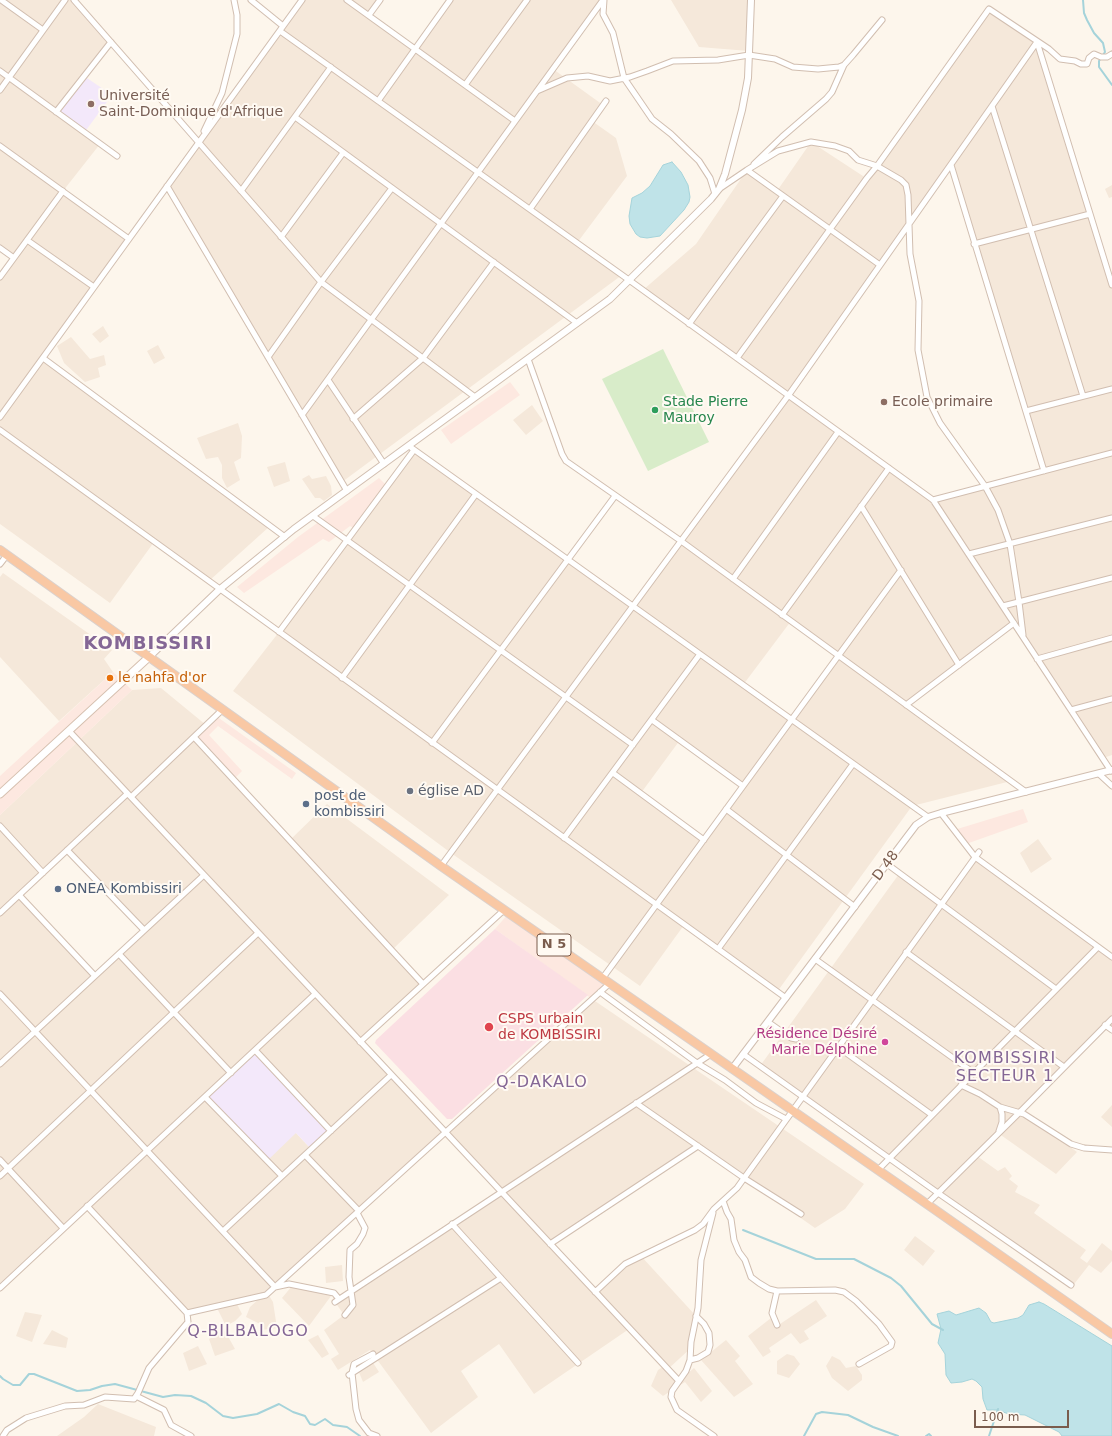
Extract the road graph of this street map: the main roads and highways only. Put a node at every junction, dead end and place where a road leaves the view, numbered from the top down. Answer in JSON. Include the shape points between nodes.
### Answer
{"nodes":[{"id":1,"x":0,"y":550,"type":"edge"},
{"id":2,"x":149,"y":657,"type":"junction"},
{"id":3,"x":0,"y":794,"type":"edge"},
{"id":4,"x":1112,"y":1334,"type":"edge"}],
"edges":[{"from":1,"to":2,"type":"highway","number":"N 5"},
{"from":2,"to":3,"type":"main road"},
{"from":2,"to":4,"type":"highway","number":"N 5","via":[[441,866]]}]}
